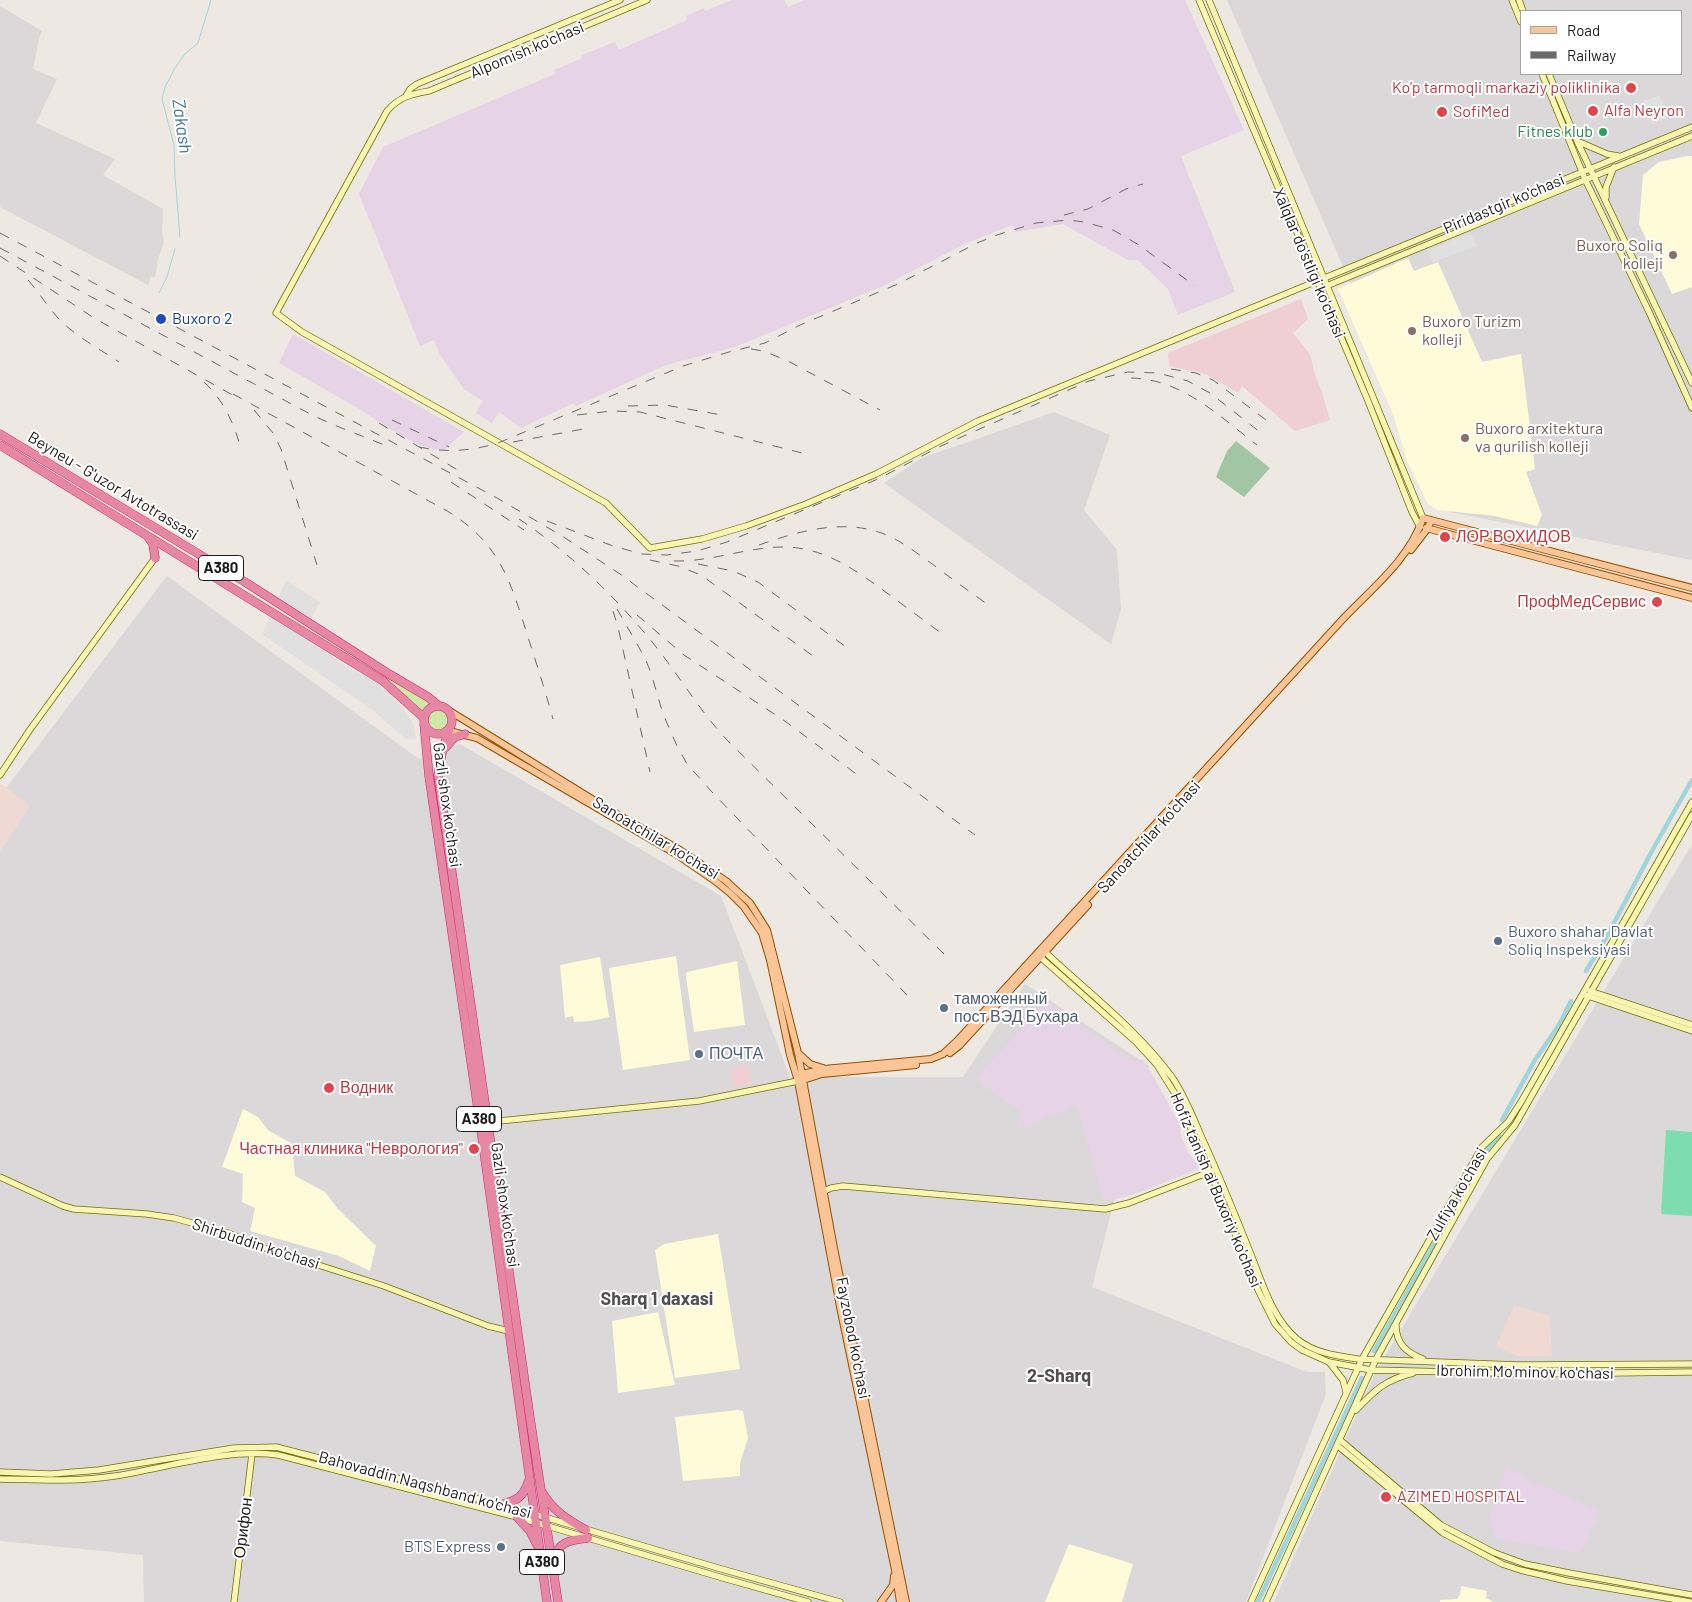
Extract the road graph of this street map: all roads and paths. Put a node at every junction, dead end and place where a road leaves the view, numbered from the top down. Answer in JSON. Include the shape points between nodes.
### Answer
{"nodes":[{"id":1,"x":620,"y":0,"type":"edge"},
{"id":2,"x":647,"y":0,"type":"edge"},
{"id":3,"x":1199,"y":0,"type":"edge"},
{"id":4,"x":1208,"y":0,"type":"edge"},
{"id":5,"x":1516,"y":2,"type":"edge"},
{"id":6,"x":1520,"y":18,"type":"edge"},
{"id":7,"x":1543,"y":75,"type":"edge"},
{"id":8,"x":1549,"y":75,"type":"edge"},
{"id":9,"x":1553,"y":93,"type":"junction"},
{"id":10,"x":406,"y":96,"type":"junction"},
{"id":11,"x":1692,"y":127,"type":"edge"},
{"id":12,"x":1692,"y":136,"type":"edge"},
{"id":13,"x":1577,"y":141,"type":"junction"},
{"id":14,"x":1620,"y":156,"type":"junction"},
{"id":15,"x":1614,"y":167,"type":"junction"},
{"id":16,"x":1590,"y":168,"type":"junction"},
{"id":17,"x":1582,"y":171,"type":"junction"},
{"id":18,"x":1594,"y":176,"type":"junction"},
{"id":19,"x":1585,"y":179,"type":"junction"},
{"id":20,"x":1607,"y":202,"type":"junction"},
{"id":21,"x":1459,"y":223,"type":"junction"},
{"id":22,"x":1462,"y":230,"type":"junction"},
{"id":23,"x":1324,"y":278,"type":"junction"},
{"id":24,"x":1317,"y":281,"type":"junction"},
{"id":25,"x":1328,"y":286,"type":"junction"},
{"id":26,"x":1320,"y":289,"type":"junction"},
{"id":27,"x":276,"y":314,"type":"joint"},
{"id":28,"x":1667,"y":329,"type":"junction"},
{"id":29,"x":1658,"y":333,"type":"junction"},
{"id":30,"x":1692,"y":383,"type":"edge"},
{"id":31,"x":1692,"y":408,"type":"edge"},
{"id":32,"x":0,"y":434,"type":"edge"},
{"id":33,"x":0,"y":445,"type":"edge"},
{"id":34,"x":51,"y":465,"type":"junction"},
{"id":35,"x":47,"y":473,"type":"junction"},
{"id":36,"x":1423,"y":518,"type":"junction"},
{"id":37,"x":1431,"y":520,"type":"junction"},
{"id":38,"x":1420,"y":526,"type":"junction"},
{"id":39,"x":1428,"y":528,"type":"junction"},
{"id":40,"x":145,"y":534,"type":"junction"},
{"id":41,"x":175,"y":552,"type":"junction"},
{"id":42,"x":155,"y":558,"type":"junction"},
{"id":43,"x":1640,"y":575,"type":"junction"},
{"id":44,"x":1637,"y":584,"type":"junction"},
{"id":45,"x":1692,"y":588,"type":"edge"},
{"id":46,"x":1692,"y":598,"type":"edge"},
{"id":47,"x":363,"y":669,"type":"junction"},
{"id":48,"x":352,"y":670,"type":"dead end"},
{"id":49,"x":439,"y":706,"type":"junction"},
{"id":50,"x":448,"y":710,"type":"junction"},
{"id":51,"x":424,"y":721,"type":"junction"},
{"id":52,"x":449,"y":731,"type":"junction"},
{"id":53,"x":465,"y":734,"type":"junction"},
{"id":54,"x":441,"y":754,"type":"junction"},
{"id":55,"x":0,"y":776,"type":"edge"},
{"id":56,"x":1692,"y":802,"type":"edge"},
{"id":57,"x":606,"y":811,"type":"junction"},
{"id":58,"x":1692,"y":815,"type":"edge"},
{"id":59,"x":1663,"y":859,"type":"junction"},
{"id":60,"x":1041,"y":952,"type":"junction"},
{"id":61,"x":1587,"y":993,"type":"junction"},
{"id":62,"x":1692,"y":1026,"type":"edge"},
{"id":63,"x":1692,"y":1031,"type":"edge"},
{"id":64,"x":798,"y":1053,"type":"junction"},
{"id":65,"x":790,"y":1055,"type":"junction"},
{"id":66,"x":801,"y":1064,"type":"junction"},
{"id":67,"x":814,"y":1071,"type":"junction"},
{"id":68,"x":823,"y":1071,"type":"junction"},
{"id":69,"x":801,"y":1079,"type":"junction"},
{"id":70,"x":488,"y":1122,"type":"junction"},
{"id":71,"x":1213,"y":1170,"type":"junction"},
{"id":72,"x":0,"y":1177,"type":"edge"},
{"id":73,"x":822,"y":1192,"type":"junction"},
{"id":74,"x":1396,"y":1323,"type":"junction"},
{"id":75,"x":509,"y":1331,"type":"junction"},
{"id":76,"x":1362,"y":1359,"type":"junction"},
{"id":77,"x":1376,"y":1359,"type":"junction"},
{"id":78,"x":1428,"y":1361,"type":"junction"},
{"id":79,"x":1329,"y":1362,"type":"junction"},
{"id":80,"x":1692,"y":1364,"type":"edge"},
{"id":81,"x":1518,"y":1365,"type":"junction"},
{"id":82,"x":1358,"y":1368,"type":"junction"},
{"id":83,"x":1371,"y":1370,"type":"junction"},
{"id":84,"x":1425,"y":1371,"type":"junction"},
{"id":85,"x":1692,"y":1372,"type":"edge"},
{"id":86,"x":1518,"y":1374,"type":"junction"},
{"id":87,"x":1346,"y":1393,"type":"junction"},
{"id":88,"x":1352,"y":1414,"type":"junction"},
{"id":89,"x":1339,"y":1443,"type":"junction"},
{"id":90,"x":190,"y":1454,"type":"junction"},
{"id":91,"x":252,"y":1454,"type":"junction"},
{"id":92,"x":191,"y":1461,"type":"junction"},
{"id":93,"x":0,"y":1472,"type":"edge"},
{"id":94,"x":530,"y":1478,"type":"junction"},
{"id":95,"x":0,"y":1479,"type":"edge"},
{"id":96,"x":541,"y":1489,"type":"junction"},
{"id":97,"x":500,"y":1505,"type":"junction"},
{"id":98,"x":535,"y":1514,"type":"junction"},
{"id":99,"x":544,"y":1516,"type":"junction"},
{"id":100,"x":517,"y":1517,"type":"junction"},
{"id":101,"x":536,"y":1523,"type":"junction"},
{"id":102,"x":546,"y":1526,"type":"junction"},
{"id":103,"x":1440,"y":1527,"type":"junction"},
{"id":104,"x":587,"y":1534,"type":"junction"},
{"id":105,"x":540,"y":1551,"type":"junction"},
{"id":106,"x":553,"y":1564,"type":"junction"},
{"id":107,"x":707,"y":1565,"type":"junction"},
{"id":108,"x":725,"y":1570,"type":"junction"},
{"id":109,"x":895,"y":1570,"type":"junction"},
{"id":110,"x":704,"y":1572,"type":"junction"},
{"id":111,"x":722,"y":1578,"type":"junction"},
{"id":112,"x":1692,"y":1595,"type":"edge"},
{"id":113,"x":234,"y":1602,"type":"edge"},
{"id":114,"x":547,"y":1602,"type":"edge"},
{"id":115,"x":558,"y":1602,"type":"edge"},
{"id":116,"x":808,"y":1602,"type":"edge"},
{"id":117,"x":840,"y":1602,"type":"edge"},
{"id":118,"x":881,"y":1602,"type":"edge"},
{"id":119,"x":900,"y":1602,"type":"edge"},
{"id":120,"x":906,"y":1602,"type":"edge"},
{"id":121,"x":1251,"y":1602,"type":"edge"},
{"id":122,"x":1266,"y":1602,"type":"edge"},
{"id":123,"x":1690,"y":1602,"type":"edge"}],
"edges":[{"from":1,"to":10,"type":"main road","name":"Alpomish ko'chasi","via":[[417,84]]},
{"from":2,"to":10,"type":"main road","name":"Alpomish ko'chasi","via":[[429,91]]},
{"from":3,"to":24,"type":"main road","name":"Xalqlar do'stligi ko'chasi"},
{"from":4,"to":23,"type":"main road","name":"Xalqlar do'stligi ko'chasi"},
{"from":5,"to":6,"type":"main road"},
{"from":7,"to":9,"type":"main road"},
{"from":8,"to":9,"type":"main road"},
{"from":9,"to":13,"type":"main road"},
{"from":9,"to":17,"type":"main road"},
{"from":10,"to":27,"type":"main road","name":"Alpomish ko'chasi","via":[[387,111]]},
{"from":11,"to":14,"type":"main road","name":"Piridastgir ko'chasi"},
{"from":12,"to":15,"type":"main road","name":"Piridastgir ko'chasi"},
{"from":13,"to":14,"type":"main road"},
{"from":13,"to":16,"type":"main road"},
{"from":14,"to":16,"type":"main road","name":"Piridastgir ko'chasi"},
{"from":15,"to":18,"type":"main road","name":"Piridastgir ko'chasi"},
{"from":15,"to":20,"type":"main road","via":[[1606,187]]},
{"from":16,"to":17,"type":"main road","name":"Piridastgir ko'chasi"},
{"from":16,"to":18,"type":"main road"},
{"from":17,"to":19,"type":"main road"},
{"from":17,"to":21,"type":"main road","name":"Piridastgir ko'chasi"},
{"from":18,"to":19,"type":"main road","name":"Piridastgir ko'chasi"},
{"from":18,"to":20,"type":"main road"},
{"from":19,"to":22,"type":"main road","name":"Piridastgir ko'chasi"},
{"from":19,"to":29,"type":"main road"},
{"from":20,"to":28,"type":"main road"},
{"from":21,"to":22,"type":"main road"},
{"from":21,"to":23,"type":"main road","name":"Piridastgir ko'chasi"},
{"from":22,"to":25,"type":"main road","name":"Piridastgir ko'chasi"},
{"from":23,"to":24,"type":"main road","name":"Piridastgir ko'chasi"},
{"from":23,"to":25,"type":"main road","name":"Xalqlar do'stligi ko'chasi"},
{"from":24,"to":26,"type":"main road","name":"Xalqlar do'stligi ko'chasi"},
{"from":24,"to":27,"type":"main road","name":"Piridastgir ko'chasi","via":[[978,421],[876,474],[806,504],[702,539],[650,548],[606,503],[302,332]]},
{"from":25,"to":26,"type":"main road","name":"Piridastgir ko'chasi"},
{"from":25,"to":36,"type":"main road","name":"Xalqlar do'stligi ko'chasi"},
{"from":26,"to":38,"type":"main road","name":"Xalqlar do'stligi ko'chasi"},
{"from":28,"to":29,"type":"main road"},
{"from":28,"to":30,"type":"main road"},
{"from":29,"to":31,"type":"main road"},
{"from":32,"to":34,"type":"highway","name":"Beyneu - G'uzor Avtotrassasi","number":"A380"},
{"from":33,"to":35,"type":"highway","name":"Beyneu - G'uzor Avtotrassasi","number":"A380"},
{"from":34,"to":35,"type":"highway"},
{"from":34,"to":49,"type":"highway","name":"Beyneu - G'uzor Avtotrassasi","number":"A380","via":[[246,582]]},
{"from":35,"to":40,"type":"highway","name":"Beyneu - G'uzor Avtotrassasi","number":"A380"},
{"from":36,"to":37,"type":"main road"},
{"from":36,"to":38,"type":"main road","name":"Sanoatchilar ko'chasi"},
{"from":37,"to":39,"type":"main road","name":"Sanoatchilar ko'chasi"},
{"from":37,"to":43,"type":"main road"},
{"from":38,"to":39,"type":"main road"},
{"from":38,"to":60,"type":"main road","name":"Sanoatchilar ko'chasi","via":[[1398,561]]},
{"from":39,"to":44,"type":"main road"},
{"from":39,"to":60,"type":"main road","name":"Sanoatchilar ko'chasi","via":[[1399,565]]},
{"from":40,"to":41,"type":"highway","name":"Beyneu - G'uzor Avtotrassasi","number":"A380"},
{"from":40,"to":42,"type":"highway","via":[[153,544]]},
{"from":41,"to":42,"type":"highway","via":[[167,551]]},
{"from":41,"to":47,"type":"highway","name":"Beyneu - G'uzor Avtotrassasi","number":"A380"},
{"from":42,"to":55,"type":"main road"},
{"from":43,"to":44,"type":"main road"},
{"from":43,"to":45,"type":"main road"},
{"from":44,"to":46,"type":"main road"},
{"from":47,"to":48,"type":"highway"},
{"from":47,"to":51,"type":"highway","name":"Beyneu - G'uzor Avtotrassasi","number":"A380","via":[[394,689]]},
{"from":49,"to":50,"type":"highway"},
{"from":49,"to":51,"type":"highway","via":[[429,709]]},
{"from":50,"to":52,"type":"highway","via":[[452,720]]},
{"from":50,"to":57,"type":"main road","name":"Sanoatchilar ko'chasi"},
{"from":51,"to":52,"type":"highway","via":[[434,734]]},
{"from":51,"to":75,"type":"highway","name":"Gazli shox ko'chasi","number":"A380","via":[[429,776]]},
{"from":52,"to":53,"type":"main road"},
{"from":52,"to":54,"type":"highway","name":"Gazli shox ko'chasi","number":"A380"},
{"from":53,"to":54,"type":"highway","via":[[449,742]]},
{"from":53,"to":57,"type":"main road"},
{"from":54,"to":70,"type":"highway","name":"Gazli shox ko'chasi","number":"A380","via":[[438,775]]},
{"from":56,"to":59,"type":"main road","name":"Zulfiya ko'chasi"},
{"from":57,"to":64,"type":"main road","name":"Sanoatchilar ko'chasi","via":[[680,850],[726,881],[750,903],[768,930]]},
{"from":57,"to":65,"type":"main road","name":"Sanoatchilar ko'chasi","via":[[702,872],[730,893],[754,920],[762,933],[770,960]]},
{"from":58,"to":59,"type":"main road","name":"Zulfiya ko'chasi"},
{"from":59,"to":61,"type":"main road","name":"Zulfiya ko'chasi"},
{"from":60,"to":68,"type":"main road","name":"Sanoatchilar ko'chasi","via":[[943,1054],[931,1059]]},
{"from":60,"to":71,"type":"main road","name":"Hofiz tanish al Buxoriy ko'chasi","via":[[1157,1065],[1177,1096]]},
{"from":61,"to":62,"type":"main road"},
{"from":61,"to":63,"type":"main road"},
{"from":61,"to":74,"type":"main road","name":"Zulfiya ko'chasi","via":[[1515,1125],[1487,1159]]},
{"from":61,"to":76,"type":"main road","name":"Zulfiya ko'chasi","via":[[1514,1115],[1482,1147]]},
{"from":64,"to":66,"type":"main road","name":"Sanoatchilar ko'chasi"},
{"from":64,"to":68,"type":"main road"},
{"from":65,"to":66,"type":"main road"},
{"from":65,"to":69,"type":"main road","name":"Sanoatchilar ko'chasi"},
{"from":66,"to":67,"type":"main road"},
{"from":66,"to":69,"type":"main road","name":"Sanoatchilar ko'chasi"},
{"from":67,"to":68,"type":"main road","name":"Sanoatchilar ko'chasi"},
{"from":67,"to":69,"type":"main road","name":"Sanoatchilar ko'chasi"},
{"from":68,"to":69,"type":"main road","name":"Sanoatchilar ko'chasi"},
{"from":69,"to":70,"type":"main road","via":[[699,1101]]},
{"from":69,"to":73,"type":"main road","name":"Fayzobod ko'chasi"},
{"from":70,"to":96,"type":"highway","name":"Gazli shox ko'chasi","number":"A380"},
{"from":71,"to":73,"type":"main road","via":[[1129,1203],[1105,1209],[843,1186]]},
{"from":71,"to":76,"type":"main road","name":"Hofiz tanish al Buxoriy ko'chasi","via":[[1265,1290],[1284,1325],[1312,1349]]},
{"from":71,"to":79,"type":"main road","name":"Hofiz tanish al Buxoriy ko'chasi","via":[[1259,1292],[1275,1324],[1302,1350]]},
{"from":72,"to":75,"type":"main road","name":"Shirbuddin ko'chasi","via":[[74,1209],[174,1218],[228,1233]]},
{"from":73,"to":109,"type":"main road","via":[[842,1321]]},
{"from":73,"to":120,"type":"main road","name":"Fayzobod ko'chasi"},
{"from":74,"to":77,"type":"main road","name":"Zulfiya ko'chasi"},
{"from":74,"to":78,"type":"main road","via":[[1403,1348]]},
{"from":75,"to":94,"type":"highway","name":"Gazli shox ko'chasi","number":"A380"},
{"from":76,"to":77,"type":"main road","name":"Ibrohim Mo'minov ko'chasi"},
{"from":76,"to":82,"type":"main road","name":"Zulfiya ko'chasi"},
{"from":77,"to":78,"type":"main road","name":"Ibrohim Mo'minov ko'chasi"},
{"from":77,"to":83,"type":"main road","name":"Zulfiya ko'chasi"},
{"from":78,"to":81,"type":"main road","name":"Ibrohim Mo'minov ko'chasi"},
{"from":79,"to":82,"type":"main road","name":"Hofiz tanish al Buxoriy ko'chasi"},
{"from":79,"to":87,"type":"main road","via":[[1344,1380]]},
{"from":80,"to":81,"type":"main road","name":"Ibrohim Mo'minov ko'chasi"},
{"from":81,"to":86,"type":"main road"},
{"from":82,"to":83,"type":"main road","name":"Ibrohim Mo'minov ko'chasi"},
{"from":82,"to":87,"type":"main road","name":"Zulfiya ko'chasi"},
{"from":83,"to":84,"type":"main road","name":"Ibrohim Mo'minov ko'chasi"},
{"from":83,"to":88,"type":"main road","name":"Zulfiya ko'chasi"},
{"from":84,"to":86,"type":"main road","name":"Ibrohim Mo'minov ko'chasi"},
{"from":84,"to":88,"type":"main road","via":[[1396,1377],[1383,1384]]},
{"from":85,"to":86,"type":"main road","name":"Ibrohim Mo'minov ko'chasi"},
{"from":87,"to":121,"type":"main road","name":"Zulfiya ko'chasi"},
{"from":88,"to":89,"type":"main road","name":"Zulfiya ko'chasi"},
{"from":89,"to":103,"type":"main road"},
{"from":89,"to":122,"type":"main road","name":"Zulfiya ko'chasi"},
{"from":90,"to":92,"type":"main road"},
{"from":90,"to":93,"type":"main road","name":"Bahovaddin Naqshband ko'chasi","via":[[99,1470],[51,1474]]},
{"from":90,"to":97,"type":"main road","name":"Bahovaddin Naqshband ko'chasi","via":[[240,1447],[276,1447]]},
{"from":91,"to":92,"type":"main road","name":"Bahovaddin Naqshband ko'chasi"},
{"from":91,"to":100,"type":"main road","name":"Bahovaddin Naqshband ko'chasi","via":[[288,1457]]},
{"from":91,"to":113,"type":"main road","name":"Орифон"},
{"from":92,"to":95,"type":"main road","name":"Bahovaddin Naqshband ko'chasi","via":[[101,1478]]},
{"from":94,"to":97,"type":"highway","via":[[521,1497]]},
{"from":94,"to":98,"type":"highway","name":"Gazli shox ko'chasi","number":"A380"},
{"from":96,"to":99,"type":"highway","name":"Gazli shox ko'chasi","number":"A380"},
{"from":96,"to":104,"type":"highway","via":[[556,1510]]},
{"from":97,"to":98,"type":"main road","name":"Bahovaddin Naqshband ko'chasi"},
{"from":98,"to":99,"type":"main road","name":"Bahovaddin Naqshband ko'chasi"},
{"from":98,"to":101,"type":"highway","name":"Gazli shox ko'chasi","number":"A380"},
{"from":99,"to":102,"type":"highway","name":"Gazli shox ko'chasi","number":"A380"},
{"from":99,"to":104,"type":"main road","name":"Bahovaddin Naqshband ko'chasi"},
{"from":100,"to":101,"type":"main road","name":"Bahovaddin Naqshband ko'chasi"},
{"from":100,"to":105,"type":"highway","via":[[530,1531]]},
{"from":101,"to":102,"type":"main road","name":"Bahovaddin Naqshband ko'chasi"},
{"from":101,"to":105,"type":"highway","name":"Gazli shox ko'chasi","number":"A380"},
{"from":102,"to":104,"type":"main road","name":"Bahovaddin Naqshband ko'chasi"},
{"from":102,"to":106,"type":"highway","name":"Gazli shox ko'chasi","number":"A380"},
{"from":103,"to":112,"type":"main road","via":[[1525,1564]]},
{"from":103,"to":123,"type":"main road","via":[[1491,1559],[1520,1570]]},
{"from":104,"to":106,"type":"highway","via":[[561,1545]]},
{"from":104,"to":107,"type":"main road","name":"Bahovaddin Naqshband ko'chasi"},
{"from":104,"to":110,"type":"main road","name":"Bahovaddin Naqshband ko'chasi"},
{"from":105,"to":114,"type":"highway","name":"Gazli shox ko'chasi","number":"A380"},
{"from":106,"to":115,"type":"highway","name":"Gazli shox ko'chasi","number":"A380"},
{"from":107,"to":108,"type":"main road","name":"Bahovaddin Naqshband ko'chasi"},
{"from":107,"to":110,"type":"main road"},
{"from":108,"to":111,"type":"main road"},
{"from":108,"to":117,"type":"main road","name":"Bahovaddin Naqshband ko'chasi"},
{"from":109,"to":118,"type":"main road","via":[[893,1585]]},
{"from":109,"to":119,"type":"main road"},
{"from":110,"to":111,"type":"main road","name":"Bahovaddin Naqshband ko'chasi"},
{"from":111,"to":116,"type":"main road","name":"Bahovaddin Naqshband ko'chasi"}]}
